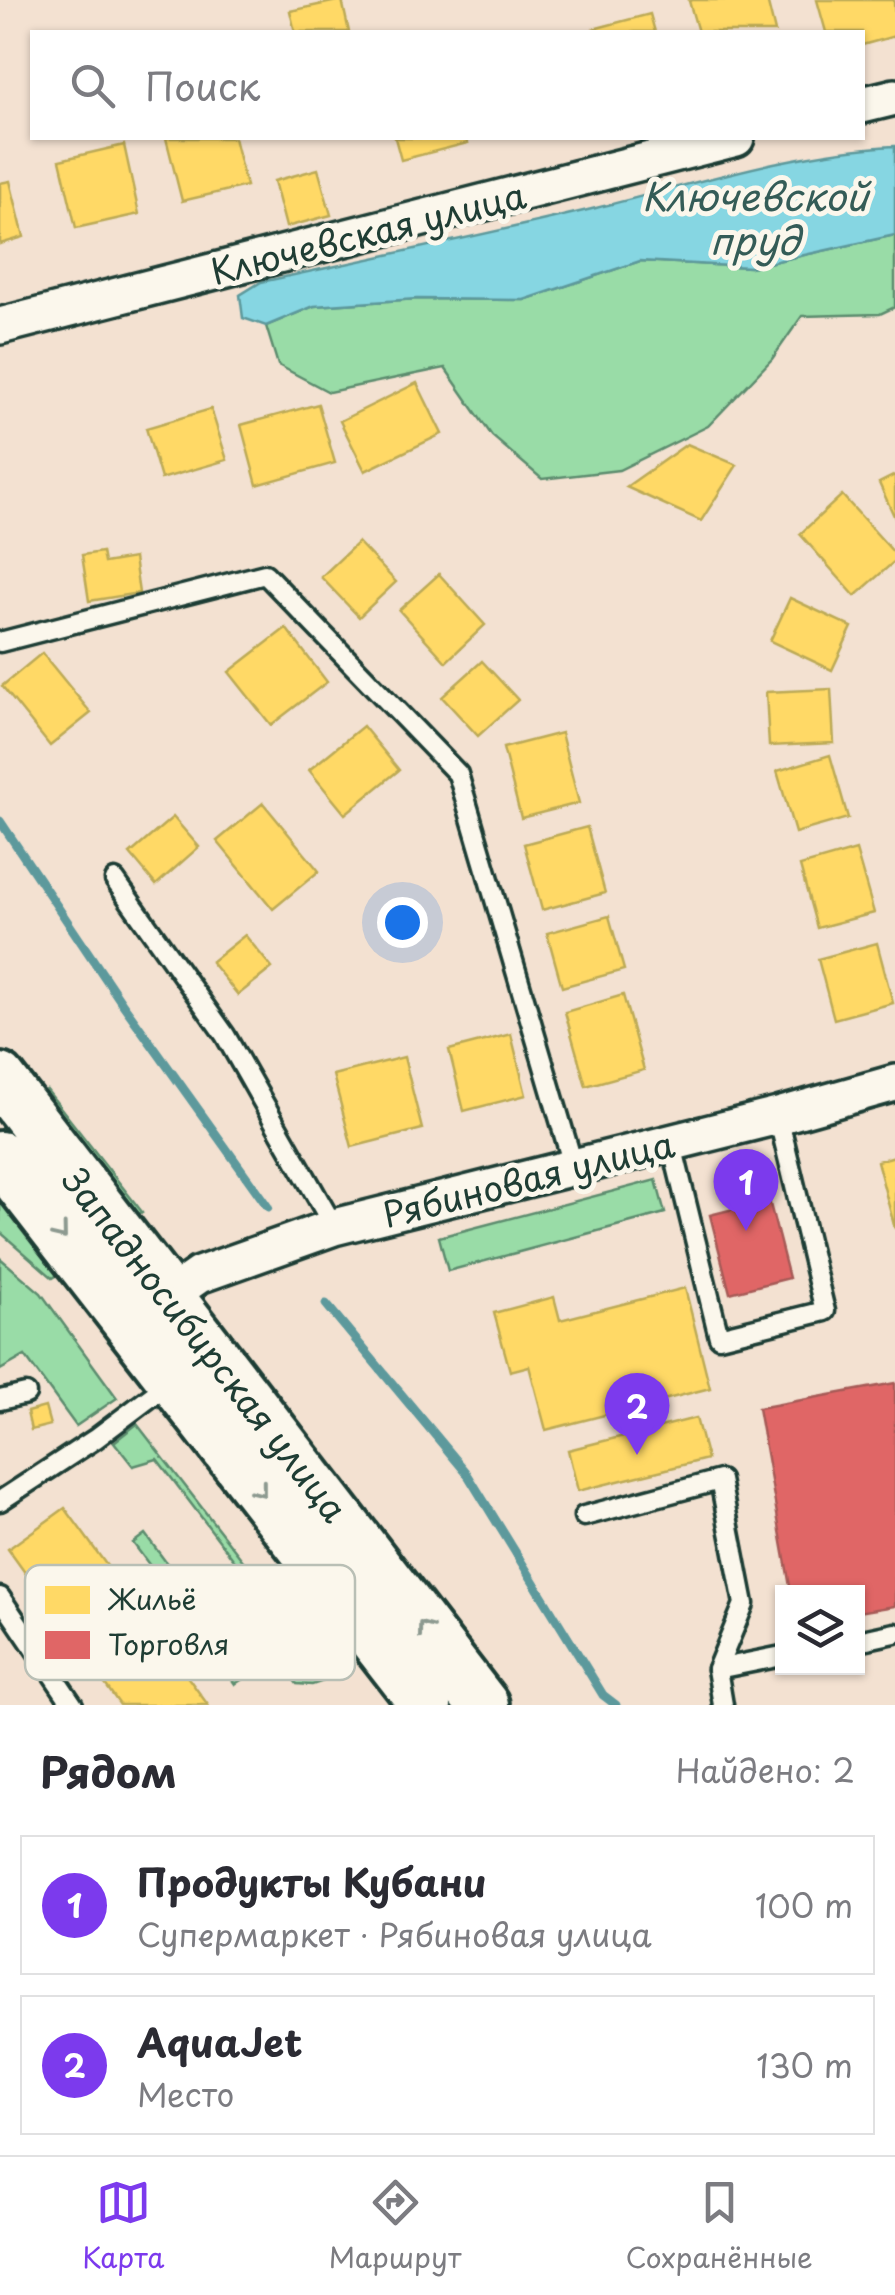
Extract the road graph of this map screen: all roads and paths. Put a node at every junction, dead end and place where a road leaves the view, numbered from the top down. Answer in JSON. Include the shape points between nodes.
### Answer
{"nodes":[{"id":1,"x":895,"y":97,"type":"edge"},
{"id":2,"x":865,"y":104,"type":"edge"},
{"id":3,"x":728,"y":140,"type":"edge"},
{"id":4,"x":0,"y":326,"type":"edge"},
{"id":5,"x":0,"y":642,"type":"edge"},
{"id":6,"x":115,"y":880,"type":"dead end"},
{"id":7,"x":0,"y":1079,"type":"edge"},
{"id":8,"x":895,"y":1083,"type":"edge"},
{"id":9,"x":778,"y":1116,"type":"junction"},
{"id":10,"x":672,"y":1141,"type":"junction"},
{"id":11,"x":0,"y":1157,"type":"edge"},
{"id":12,"x":574,"y":1168,"type":"junction"},
{"id":13,"x":334,"y":1226,"type":"junction"},
{"id":14,"x":169,"y":1296,"type":"junction"},
{"id":15,"x":174,"y":1380,"type":"junction"},
{"id":16,"x":26,"y":1394,"type":"dead end"},
{"id":17,"x":0,"y":1400,"type":"edge"},
{"id":18,"x":0,"y":1501,"type":"edge"},
{"id":19,"x":584,"y":1516,"type":"dead end"},
{"id":20,"x":317,"y":1565,"type":"edge"},
{"id":21,"x":0,"y":1596,"type":"edge"},
{"id":22,"x":355,"y":1613,"type":"edge"},
{"id":23,"x":25,"y":1633,"type":"edge"},
{"id":24,"x":895,"y":1633,"type":"edge"},
{"id":25,"x":865,"y":1639,"type":"edge"},
{"id":26,"x":775,"y":1658,"type":"edge"},
{"id":27,"x":717,"y":1670,"type":"junction"},
{"id":28,"x":56,"y":1680,"type":"edge"},
{"id":29,"x":73,"y":1705,"type":"edge"},
{"id":30,"x":426,"y":1705,"type":"edge"},
{"id":31,"x":483,"y":1705,"type":"edge"},
{"id":32,"x":724,"y":1705,"type":"edge"}],
"edges":[{"from":1,"to":2,"type":"street"},
{"from":3,"to":4,"type":"street","name":"Ключевская улица"},
{"from":5,"to":12,"type":"lane","via":[[265,574],[458,774]]},
{"from":6,"to":13,"type":"lane","via":[[225,1035]]},
{"from":7,"to":14,"type":"main road","name":"Западносибирская улица"},
{"from":8,"to":9,"type":"street","name":"Рябиновая улица"},
{"from":9,"to":10,"type":"street","name":"Рябиновая улица"},
{"from":9,"to":10,"type":"lane","via":[[826,1311],[737,1333],[719,1337]]},
{"from":10,"to":12,"type":"street","name":"Рябиновая улица"},
{"from":11,"to":15,"type":"main road","name":"Западносибирская улица","one_way":true},
{"from":12,"to":13,"type":"street","name":"Рябиновая улица"},
{"from":13,"to":14,"type":"street","name":"Рябиновая улица","via":[[199,1275]]},
{"from":31,"to":14,"type":"main road","name":"Западносибирская улица","one_way":true},
{"from":15,"to":18,"type":"lane"},
{"from":15,"to":20,"type":"main road","name":"Западносибирская улица","one_way":true},
{"from":16,"to":17,"type":"lane"},
{"from":19,"to":27,"type":"lane","via":[[720,1480],[744,1604]]},
{"from":21,"to":23,"type":"lane"},
{"from":22,"to":30,"type":"main road","name":"Западносибирская улица","one_way":true},
{"from":24,"to":25,"type":"lane"},
{"from":26,"to":27,"type":"lane"},
{"from":27,"to":32,"type":"lane"},
{"from":28,"to":29,"type":"lane"}]}
